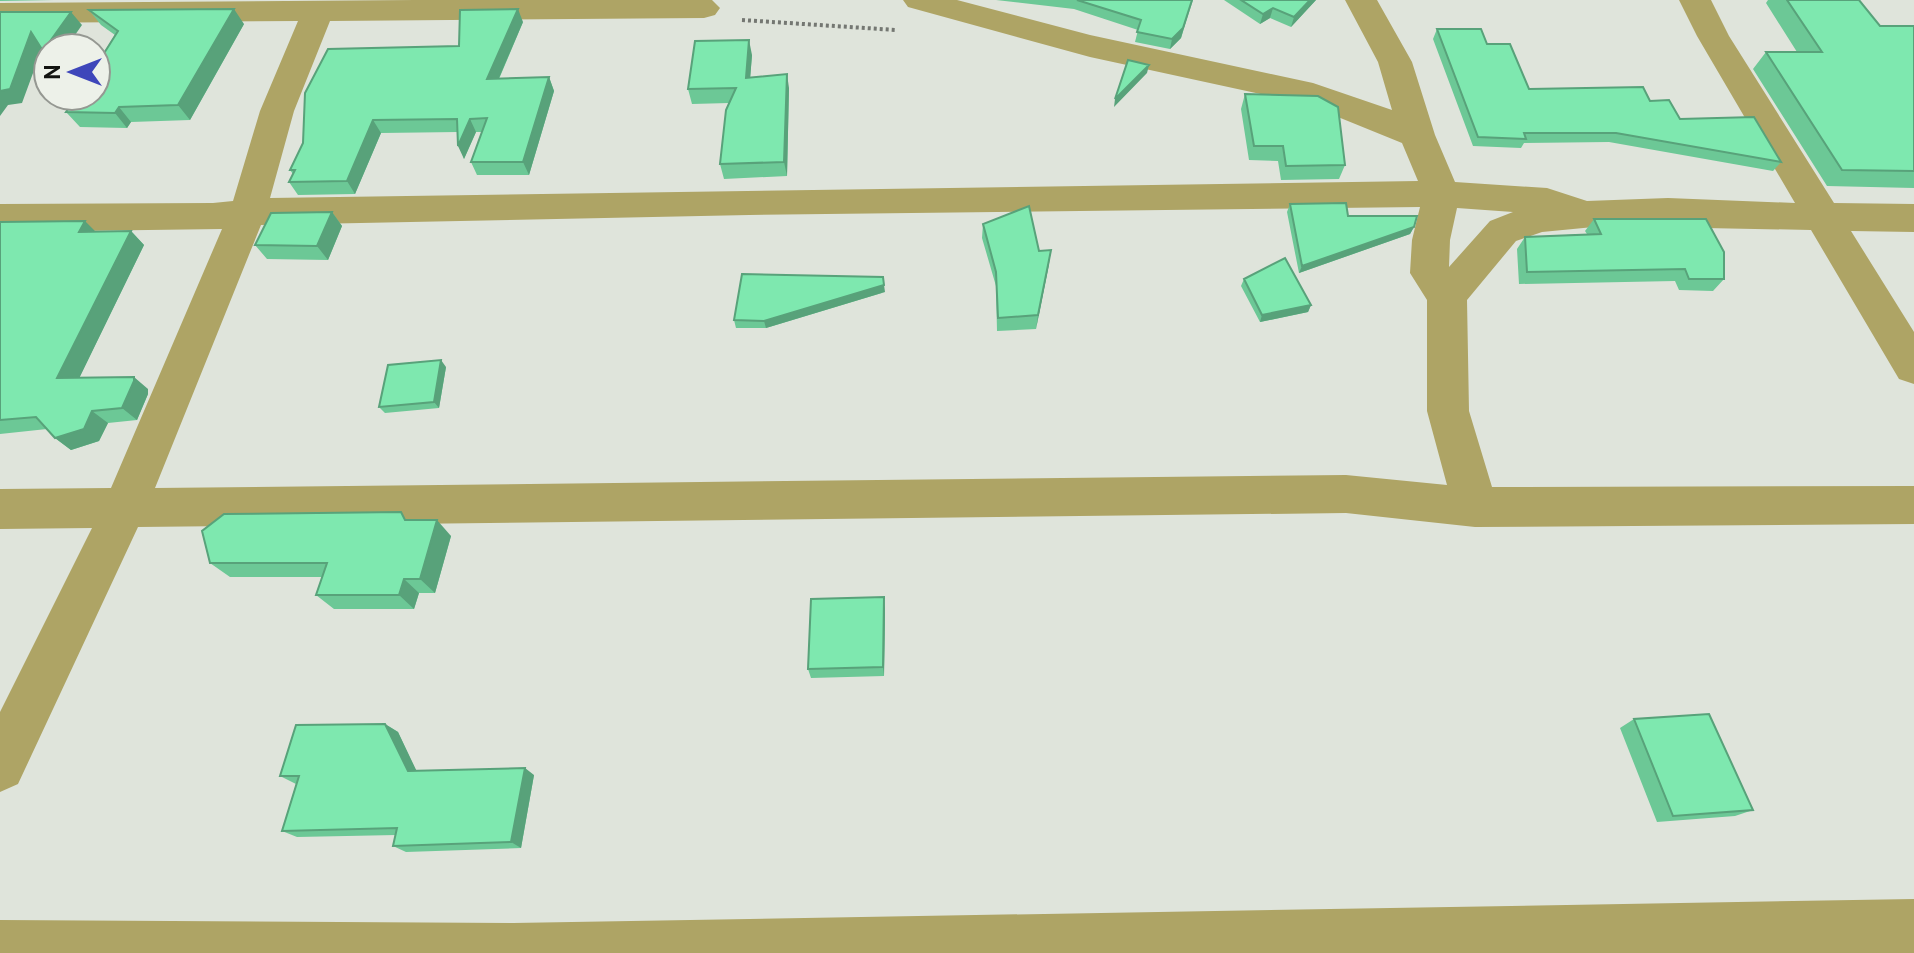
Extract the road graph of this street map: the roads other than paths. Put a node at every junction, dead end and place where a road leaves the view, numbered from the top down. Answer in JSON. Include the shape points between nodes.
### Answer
{"nodes":[{"id":1,"x":919,"y":0,"type":"edge"},
{"id":2,"x":1361,"y":0,"type":"edge"},
{"id":3,"x":1695,"y":0,"type":"edge"},
{"id":4,"x":704,"y":8,"type":"dead end"},
{"id":5,"x":318,"y":11,"type":"junction"},
{"id":6,"x":0,"y":13,"type":"edge"},
{"id":7,"x":1417,"y":135,"type":"junction"},
{"id":8,"x":1442,"y":194,"type":"junction"},
{"id":9,"x":248,"y":212,"type":"junction"},
{"id":10,"x":1591,"y":216,"type":"junction"},
{"id":11,"x":1825,"y":217,"type":"junction"},
{"id":12,"x":0,"y":218,"type":"edge"},
{"id":13,"x":1914,"y":218,"type":"edge"},
{"id":14,"x":1447,"y":297,"type":"junction"},
{"id":15,"x":1914,"y":367,"type":"edge"},
{"id":16,"x":1914,"y":505,"type":"edge"},
{"id":17,"x":1475,"y":507,"type":"junction"},
{"id":18,"x":0,"y":509,"type":"edge"},
{"id":19,"x":124,"y":509,"type":"junction"},
{"id":20,"x":0,"y":766,"type":"edge"},
{"id":21,"x":1914,"y":927,"type":"edge"},
{"id":22,"x":15,"y":950,"type":"edge"},
{"id":23,"x":513,"y":952,"type":"edge"}],
"edges":[{"from":1,"to":7,"type":"street","via":[[1090,46],[1313,94]]},
{"from":2,"to":7,"type":"street","via":[[1395,62]]},
{"from":3,"to":11,"type":"street"},
{"from":4,"to":5,"type":"street"},
{"from":5,"to":6,"type":"street"},
{"from":5,"to":9,"type":"street","via":[[277,111]]},
{"from":7,"to":8,"type":"street"},
{"from":8,"to":9,"type":"street"},
{"from":8,"to":10,"type":"street","via":[[1547,201]]},
{"from":8,"to":14,"type":"street","via":[[1429,273]]},
{"from":9,"to":12,"type":"street","via":[[213,217]]},
{"from":9,"to":19,"type":"street"},
{"from":10,"to":11,"type":"street","via":[[1683,210]]},
{"from":10,"to":14,"type":"street","via":[[1544,218],[1504,230]]},
{"from":11,"to":13,"type":"street"},
{"from":11,"to":15,"type":"street"},
{"from":14,"to":17,"type":"street","via":[[1448,411]]},
{"from":16,"to":17,"type":"street"},
{"from":17,"to":19,"type":"street","via":[[1346,494]]},
{"from":18,"to":19,"type":"street"},
{"from":19,"to":20,"type":"street"},
{"from":21,"to":23,"type":"street"},
{"from":22,"to":23,"type":"street"}]}
